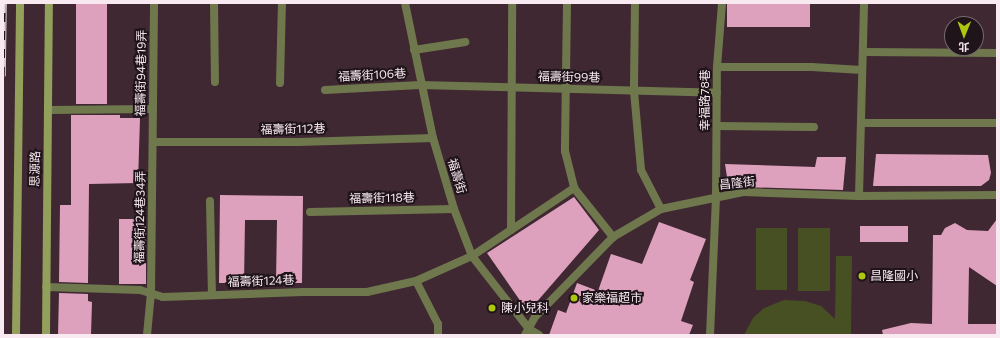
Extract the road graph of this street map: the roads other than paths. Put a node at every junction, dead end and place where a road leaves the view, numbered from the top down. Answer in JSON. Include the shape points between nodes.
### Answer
{"nodes":[{"id":1,"x":20,"y":3,"type":"edge"},
{"id":2,"x":49,"y":3,"type":"edge"},
{"id":3,"x":154,"y":3,"type":"edge"},
{"id":4,"x":214,"y":3,"type":"edge"},
{"id":5,"x":282,"y":3,"type":"edge"},
{"id":6,"x":405,"y":3,"type":"edge"},
{"id":7,"x":512,"y":3,"type":"edge"},
{"id":8,"x":567,"y":3,"type":"edge"},
{"id":9,"x":635,"y":3,"type":"edge"},
{"id":10,"x":722,"y":3,"type":"edge"},
{"id":11,"x":864,"y":3,"type":"edge"},
{"id":12,"x":465,"y":42,"type":"dead end"},
{"id":13,"x":414,"y":50,"type":"junction"},
{"id":14,"x":863,"y":52,"type":"junction"},
{"id":15,"x":997,"y":53,"type":"edge"},
{"id":16,"x":717,"y":67,"type":"junction"},
{"id":17,"x":862,"y":70,"type":"junction"},
{"id":18,"x":215,"y":82,"type":"dead end"},
{"id":19,"x":280,"y":83,"type":"dead end"},
{"id":20,"x":420,"y":84,"type":"junction"},
{"id":21,"x":510,"y":88,"type":"junction"},
{"id":22,"x":564,"y":89,"type":"junction"},
{"id":23,"x":325,"y":90,"type":"dead end"},
{"id":24,"x":634,"y":91,"type":"junction"},
{"id":25,"x":717,"y":93,"type":"junction"},
{"id":26,"x":153,"y":109,"type":"junction"},
{"id":27,"x":48,"y":110,"type":"junction"},
{"id":28,"x":860,"y":123,"type":"junction"},
{"id":29,"x":997,"y":123,"type":"edge"},
{"id":30,"x":717,"y":126,"type":"junction"},
{"id":31,"x":814,"y":127,"type":"dead end"},
{"id":32,"x":433,"y":138,"type":"junction"},
{"id":33,"x":152,"y":142,"type":"junction"},
{"id":34,"x":574,"y":188,"type":"junction"},
{"id":35,"x":997,"y":195,"type":"edge"},
{"id":36,"x":859,"y":196,"type":"junction"},
{"id":37,"x":716,"y":198,"type":"junction"},
{"id":38,"x":210,"y":201,"type":"dead end"},
{"id":39,"x":454,"y":209,"type":"junction"},
{"id":40,"x":661,"y":210,"type":"junction"},
{"id":41,"x":310,"y":212,"type":"dead end"},
{"id":42,"x":511,"y":230,"type":"junction"},
{"id":43,"x":613,"y":237,"type":"junction"},
{"id":44,"x":472,"y":256,"type":"junction"},
{"id":45,"x":416,"y":281,"type":"junction"},
{"id":46,"x":46,"y":287,"type":"junction"},
{"id":47,"x":151,"y":293,"type":"junction"},
{"id":48,"x":212,"y":295,"type":"junction"},
{"id":49,"x":527,"y":332,"type":"edge"},
{"id":50,"x":16,"y":335,"type":"edge"},
{"id":51,"x":46,"y":335,"type":"edge"},
{"id":52,"x":147,"y":335,"type":"edge"},
{"id":53,"x":438,"y":335,"type":"edge"},
{"id":54,"x":539,"y":335,"type":"edge"},
{"id":55,"x":710,"y":335,"type":"edge"}],
"edges":[{"from":1,"to":50,"type":"main road","name":"思源路"},
{"from":2,"to":27,"type":"main road","name":"思源路"},
{"from":3,"to":26,"type":"street","name":"福壽街94巷19弄"},
{"from":4,"to":18,"type":"street"},
{"from":5,"to":19,"type":"street"},
{"from":6,"to":13,"type":"street","name":"福壽街"},
{"from":7,"to":21,"type":"street"},
{"from":8,"to":22,"type":"street"},
{"from":9,"to":24,"type":"street"},
{"from":10,"to":16,"type":"street","name":"幸福路78巷"},
{"from":11,"to":14,"type":"street"},
{"from":12,"to":13,"type":"street"},
{"from":13,"to":20,"type":"street","name":"福壽街"},
{"from":14,"to":15,"type":"street"},
{"from":14,"to":17,"type":"street"},
{"from":16,"to":17,"type":"street"},
{"from":16,"to":25,"type":"street","name":"幸福路78巷"},
{"from":17,"to":28,"type":"street"},
{"from":20,"to":21,"type":"street","name":"福壽街99巷"},
{"from":20,"to":23,"type":"street","name":"福壽街106巷"},
{"from":20,"to":32,"type":"street","name":"福壽街"},
{"from":21,"to":22,"type":"street","name":"福壽街99巷"},
{"from":21,"to":42,"type":"street"},
{"from":22,"to":24,"type":"street","name":"福壽街99巷"},
{"from":22,"to":34,"type":"street","via":[[565,151]]},
{"from":24,"to":25,"type":"street","name":"福壽街99巷"},
{"from":24,"to":40,"type":"street","via":[[641,170]]},
{"from":25,"to":30,"type":"street","name":"幸福路78巷"},
{"from":26,"to":27,"type":"street"},
{"from":26,"to":33,"type":"street","name":"福壽街94巷19弄"},
{"from":27,"to":46,"type":"main road","name":"思源路"},
{"from":28,"to":29,"type":"street"},
{"from":28,"to":36,"type":"street"},
{"from":30,"to":31,"type":"street"},
{"from":30,"to":37,"type":"street","name":"幸福路78巷"},
{"from":32,"to":33,"type":"street","name":"福壽街112巷","via":[[299,142]]},
{"from":32,"to":39,"type":"street","name":"福壽街"},
{"from":33,"to":47,"type":"street","name":"福壽街124巷34弄"},
{"from":34,"to":42,"type":"street","name":"福壽街124巷"},
{"from":34,"to":43,"type":"street"},
{"from":35,"to":36,"type":"street","name":"昌隆街"},
{"from":36,"to":37,"type":"street","name":"昌隆街","via":[[743,192]]},
{"from":37,"to":40,"type":"street","name":"昌隆街"},
{"from":37,"to":55,"type":"street","name":"幸福路78巷"},
{"from":38,"to":48,"type":"street"},
{"from":39,"to":41,"type":"street","name":"福壽街118巷"},
{"from":39,"to":44,"type":"street","name":"福壽街"},
{"from":40,"to":43,"type":"street","name":"昌隆街"},
{"from":42,"to":44,"type":"street","name":"福壽街124巷"},
{"from":43,"to":49,"type":"street","name":"昌隆街","via":[[535,317]]},
{"from":44,"to":45,"type":"street","name":"福壽街124巷"},
{"from":44,"to":49,"type":"street","name":"福壽街"},
{"from":45,"to":48,"type":"street","name":"福壽街124巷","via":[[367,292]]},
{"from":45,"to":53,"type":"street","via":[[438,324]]},
{"from":46,"to":47,"type":"street","name":"福壽街124巷","via":[[140,290]]},
{"from":46,"to":51,"type":"main road","name":"思源路"},
{"from":47,"to":48,"type":"street","name":"福壽街124巷","via":[[163,297]]},
{"from":47,"to":52,"type":"street","name":"福壽街124巷34弄"},
{"from":49,"to":54,"type":"street"}]}
